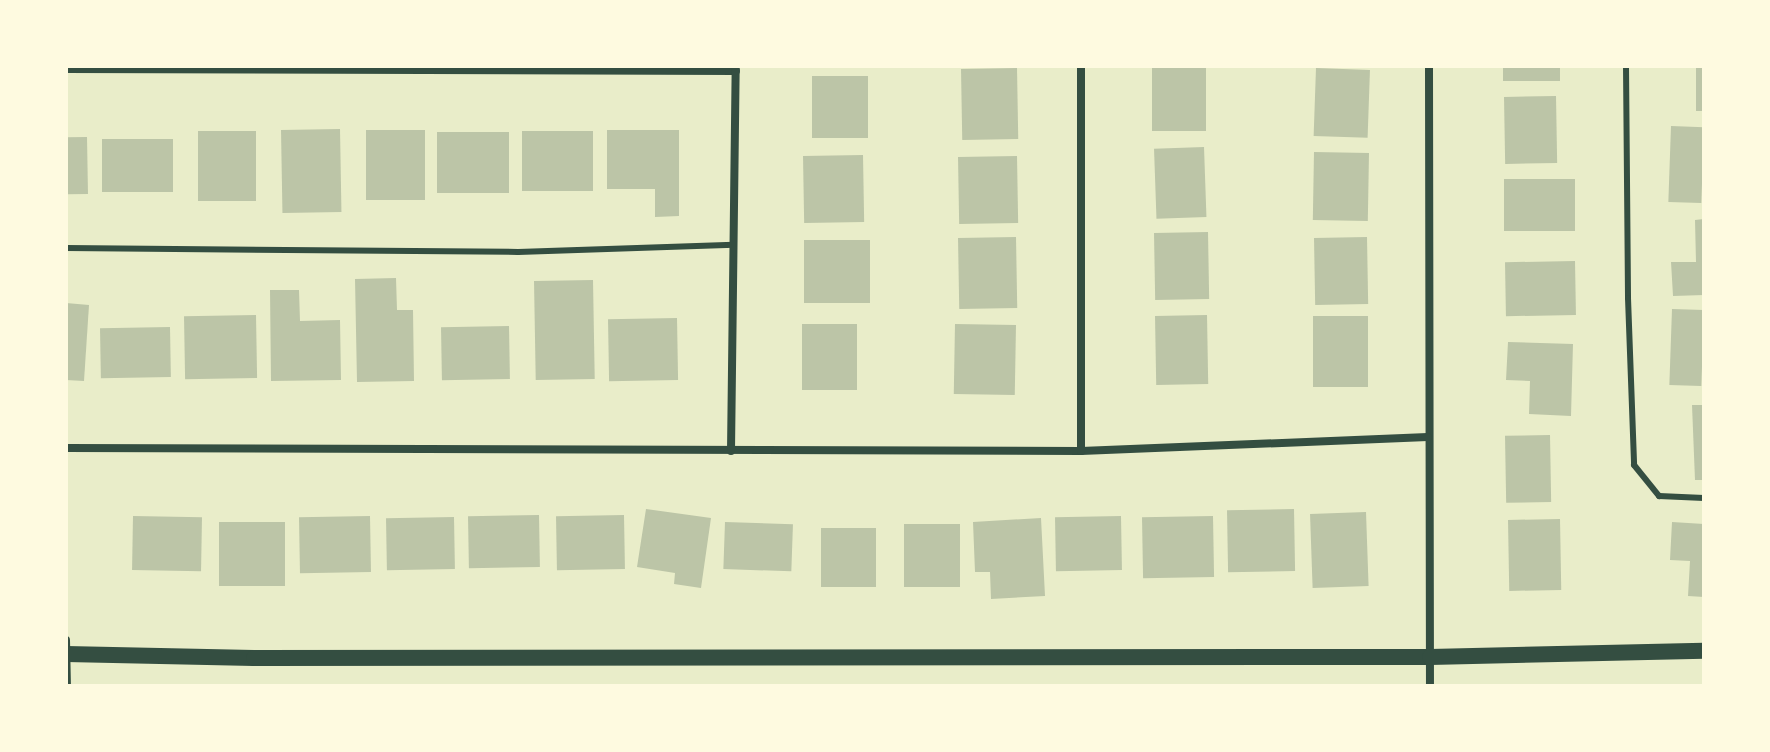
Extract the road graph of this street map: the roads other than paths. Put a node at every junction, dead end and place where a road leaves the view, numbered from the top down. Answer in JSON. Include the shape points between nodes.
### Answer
{"nodes":[{"id":1,"x":1081,"y":66,"type":"edge"},
{"id":2,"x":1429,"y":66,"type":"edge"},
{"id":3,"x":1626,"y":66,"type":"edge"},
{"id":4,"x":736,"y":68,"type":"edge"},
{"id":5,"x":66,"y":69,"type":"edge"},
{"id":6,"x":734,"y":245,"type":"junction"},
{"id":7,"x":66,"y":248,"type":"edge"},
{"id":8,"x":1428,"y":437,"type":"junction"},
{"id":9,"x":66,"y":448,"type":"edge"},
{"id":10,"x":731,"y":451,"type":"junction"},
{"id":11,"x":1081,"y":451,"type":"junction"},
{"id":12,"x":1704,"y":498,"type":"edge"},
{"id":13,"x":66,"y":640,"type":"edge"},
{"id":14,"x":1704,"y":651,"type":"edge"},
{"id":15,"x":66,"y":654,"type":"edge"},
{"id":16,"x":1430,"y":657,"type":"junction"},
{"id":17,"x":67,"y":686,"type":"edge"},
{"id":18,"x":1430,"y":686,"type":"edge"}],
"edges":[{"from":1,"to":11,"type":"street"},
{"from":2,"to":8,"type":"street"},
{"from":3,"to":12,"type":"lane","via":[[1634,465],[1659,496]]},
{"from":4,"to":5,"type":"street"},
{"from":4,"to":6,"type":"street"},
{"from":6,"to":7,"type":"lane","via":[[518,252]]},
{"from":6,"to":10,"type":"street"},
{"from":8,"to":11,"type":"street"},
{"from":8,"to":16,"type":"street"},
{"from":9,"to":10,"type":"street"},
{"from":10,"to":11,"type":"street"},
{"from":13,"to":15,"type":"street"},
{"from":14,"to":16,"type":"main road"},
{"from":15,"to":16,"type":"main road"},
{"from":15,"to":17,"type":"street"},
{"from":16,"to":18,"type":"street"}]}
